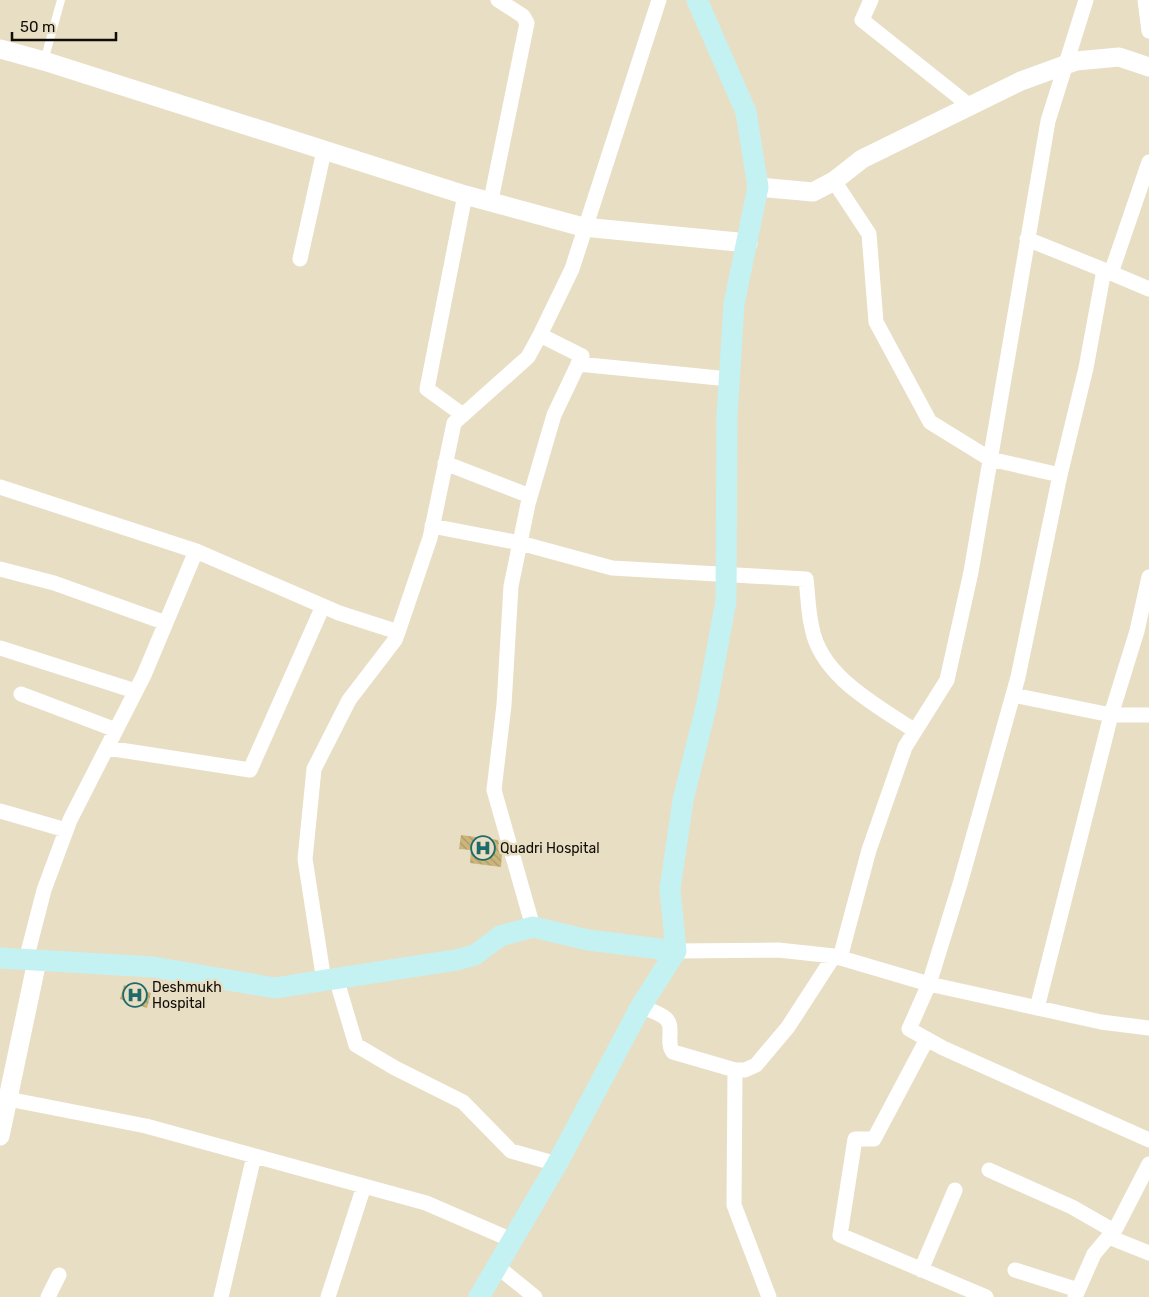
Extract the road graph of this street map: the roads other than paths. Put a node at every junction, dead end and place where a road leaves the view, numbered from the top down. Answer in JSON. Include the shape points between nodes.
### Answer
{"nodes":[{"id":1,"x":61,"y":0,"type":"edge"},
{"id":2,"x":498,"y":0,"type":"edge"},
{"id":3,"x":659,"y":0,"type":"edge"},
{"id":4,"x":696,"y":0,"type":"edge"},
{"id":5,"x":871,"y":0,"type":"edge"},
{"id":6,"x":1086,"y":0,"type":"edge"},
{"id":7,"x":1145,"y":0,"type":"edge"},
{"id":8,"x":1149,"y":30,"type":"edge"},
{"id":9,"x":0,"y":50,"type":"edge"},
{"id":10,"x":44,"y":61,"type":"junction"},
{"id":11,"x":1064,"y":66,"type":"junction"},
{"id":12,"x":1149,"y":67,"type":"edge"},
{"id":13,"x":970,"y":106,"type":"junction"},
{"id":14,"x":324,"y":151,"type":"junction"},
{"id":15,"x":1149,"y":162,"type":"edge"},
{"id":16,"x":834,"y":182,"type":"junction"},
{"id":17,"x":758,"y":187,"type":"junction"},
{"id":18,"x":465,"y":195,"type":"junction"},
{"id":19,"x":491,"y":200,"type":"junction"},
{"id":20,"x":584,"y":227,"type":"junction"},
{"id":21,"x":1027,"y":239,"type":"junction"},
{"id":22,"x":748,"y":243,"type":"junction"},
{"id":23,"x":300,"y":259,"type":"dead end"},
{"id":24,"x":1108,"y":272,"type":"junction"},
{"id":25,"x":1149,"y":289,"type":"edge"},
{"id":26,"x":540,"y":335,"type":"junction"},
{"id":27,"x":578,"y":364,"type":"junction"},
{"id":28,"x":729,"y":379,"type":"junction"},
{"id":29,"x":463,"y":415,"type":"junction"},
{"id":30,"x":990,"y":459,"type":"junction"},
{"id":31,"x":445,"y":463,"type":"junction"},
{"id":32,"x":1060,"y":475,"type":"junction"},
{"id":33,"x":0,"y":487,"type":"edge"},
{"id":34,"x":530,"y":496,"type":"junction"},
{"id":35,"x":432,"y":526,"type":"junction"},
{"id":36,"x":520,"y":543,"type":"junction"},
{"id":37,"x":196,"y":551,"type":"junction"},
{"id":38,"x":0,"y":569,"type":"edge"},
{"id":39,"x":726,"y":576,"type":"junction"},
{"id":40,"x":1149,"y":577,"type":"edge"},
{"id":41,"x":323,"y":606,"type":"junction"},
{"id":42,"x":166,"y":623,"type":"junction"},
{"id":43,"x":398,"y":632,"type":"junction"},
{"id":44,"x":0,"y":648,"type":"edge"},
{"id":45,"x":135,"y":691,"type":"junction"},
{"id":46,"x":20,"y":694,"type":"dead end"},
{"id":47,"x":1012,"y":695,"type":"junction"},
{"id":48,"x":1111,"y":715,"type":"junction"},
{"id":49,"x":1149,"y":715,"type":"edge"},
{"id":50,"x":116,"y":730,"type":"junction"},
{"id":51,"x":915,"y":731,"type":"junction"},
{"id":52,"x":107,"y":748,"type":"junction"},
{"id":53,"x":0,"y":811,"type":"edge"},
{"id":54,"x":66,"y":830,"type":"junction"},
{"id":55,"x":533,"y":927,"type":"junction"},
{"id":56,"x":676,"y":952,"type":"junction"},
{"id":57,"x":837,"y":957,"type":"junction"},
{"id":58,"x":0,"y":958,"type":"edge"},
{"id":59,"x":32,"y":960,"type":"junction"},
{"id":60,"x":330,"y":980,"type":"junction"},
{"id":61,"x":929,"y":984,"type":"junction"},
{"id":62,"x":641,"y":1006,"type":"junction"},
{"id":63,"x":1037,"y":1008,"type":"junction"},
{"id":64,"x":1149,"y":1028,"type":"edge"},
{"id":65,"x":926,"y":1039,"type":"junction"},
{"id":66,"x":735,"y":1070,"type":"junction"},
{"id":67,"x":8,"y":1099,"type":"junction"},
{"id":68,"x":0,"y":1136,"type":"edge"},
{"id":69,"x":1149,"y":1140,"type":"edge"},
{"id":70,"x":254,"y":1156,"type":"junction"},
{"id":71,"x":557,"y":1164,"type":"junction"},
{"id":72,"x":1149,"y":1164,"type":"edge"},
{"id":73,"x":989,"y":1170,"type":"dead end"},
{"id":74,"x":364,"y":1186,"type":"junction"},
{"id":75,"x":955,"y":1190,"type":"dead end"},
{"id":76,"x":1111,"y":1234,"type":"junction"},
{"id":77,"x":514,"y":1241,"type":"junction"},
{"id":78,"x":1149,"y":1253,"type":"edge"},
{"id":79,"x":498,"y":1267,"type":"junction"},
{"id":80,"x":921,"y":1270,"type":"junction"},
{"id":81,"x":1015,"y":1270,"type":"dead end"},
{"id":82,"x":59,"y":1275,"type":"dead end"},
{"id":83,"x":1077,"y":1293,"type":"edge"},
{"id":84,"x":48,"y":1297,"type":"edge"},
{"id":85,"x":221,"y":1297,"type":"edge"},
{"id":86,"x":328,"y":1297,"type":"edge"},
{"id":87,"x":480,"y":1297,"type":"edge"},
{"id":88,"x":535,"y":1297,"type":"edge"},
{"id":89,"x":769,"y":1297,"type":"edge"},
{"id":90,"x":986,"y":1297,"type":"edge"}],
"edges":[{"from":1,"to":10,"type":"lane"},
{"from":2,"to":19,"type":"street","via":[[523,16],[527,23]]},
{"from":3,"to":20,"type":"street"},
{"from":4,"to":17,"type":"main road","via":[[746,112]]},
{"from":5,"to":13,"type":"street","via":[[862,20]]},
{"from":6,"to":11,"type":"street"},
{"from":7,"to":8,"type":"street"},
{"from":9,"to":10,"type":"street"},
{"from":10,"to":14,"type":"street"},
{"from":11,"to":12,"type":"street","via":[[1076,61],[1119,57]]},
{"from":11,"to":13,"type":"street","via":[[1020,81]]},
{"from":11,"to":21,"type":"street","via":[[1048,121]]},
{"from":13,"to":16,"type":"street","via":[[862,159]]},
{"from":14,"to":18,"type":"street"},
{"from":14,"to":23,"type":"street"},
{"from":15,"to":24,"type":"street"},
{"from":16,"to":17,"type":"street","via":[[812,192]]},
{"from":16,"to":30,"type":"street","via":[[869,234],[876,322],[930,422]]},
{"from":17,"to":22,"type":"main road"},
{"from":18,"to":19,"type":"street"},
{"from":18,"to":29,"type":"street","via":[[427,389]]},
{"from":19,"to":20,"type":"street"},
{"from":20,"to":22,"type":"street"},
{"from":20,"to":26,"type":"street","via":[[572,269]]},
{"from":21,"to":24,"type":"street"},
{"from":21,"to":30,"type":"street"},
{"from":22,"to":28,"type":"main road","via":[[734,304]]},
{"from":24,"to":25,"type":"street"},
{"from":24,"to":32,"type":"street"},
{"from":26,"to":27,"type":"street","via":[[582,356]]},
{"from":26,"to":29,"type":"street","via":[[528,357]]},
{"from":27,"to":28,"type":"street"},
{"from":27,"to":34,"type":"street","via":[[554,415]]},
{"from":28,"to":39,"type":"main road"},
{"from":29,"to":31,"type":"street","via":[[454,423]]},
{"from":30,"to":32,"type":"street"},
{"from":30,"to":51,"type":"street","via":[[948,680]]},
{"from":31,"to":34,"type":"street"},
{"from":31,"to":35,"type":"street"},
{"from":32,"to":47,"type":"street"},
{"from":33,"to":37,"type":"street"},
{"from":34,"to":36,"type":"street"},
{"from":35,"to":36,"type":"street"},
{"from":35,"to":43,"type":"street"},
{"from":36,"to":39,"type":"street","via":[[612,568]]},
{"from":36,"to":55,"type":"street","via":[[511,586],[504,705],[494,790]]},
{"from":37,"to":41,"type":"street"},
{"from":37,"to":42,"type":"street"},
{"from":38,"to":42,"type":"street","via":[[54,583]]},
{"from":39,"to":51,"type":"street","via":[[806,579],[812,630],[825,660],[861,695]]},
{"from":39,"to":56,"type":"main road","via":[[726,601],[707,703],[683,800],[670,889]]},
{"from":40,"to":48,"type":"street","via":[[1137,631]]},
{"from":41,"to":43,"type":"street"},
{"from":41,"to":52,"type":"street","via":[[250,770]]},
{"from":42,"to":45,"type":"street"},
{"from":43,"to":60,"type":"street","via":[[349,700],[314,769],[305,859]]},
{"from":44,"to":45,"type":"street"},
{"from":45,"to":50,"type":"street"},
{"from":46,"to":50,"type":"street"},
{"from":47,"to":48,"type":"street"},
{"from":47,"to":61,"type":"street"},
{"from":48,"to":49,"type":"street"},
{"from":48,"to":63,"type":"street"},
{"from":50,"to":52,"type":"street"},
{"from":51,"to":57,"type":"street","via":[[905,747]]},
{"from":52,"to":54,"type":"street"},
{"from":53,"to":54,"type":"street"},
{"from":54,"to":59,"type":"street","via":[[44,890]]},
{"from":55,"to":56,"type":"main road","via":[[588,940]]},
{"from":55,"to":60,"type":"main road","via":[[500,936],[475,955],[456,960]]},
{"from":56,"to":57,"type":"street","via":[[778,950]]},
{"from":56,"to":62,"type":"main road"},
{"from":57,"to":61,"type":"street"},
{"from":57,"to":66,"type":"street","via":[[788,1027],[756,1064],[745,1070]]},
{"from":58,"to":59,"type":"main road"},
{"from":59,"to":60,"type":"main road","via":[[154,967],[275,988]]},
{"from":59,"to":67,"type":"street"},
{"from":60,"to":71,"type":"street","via":[[356,1045],[463,1102],[511,1151]]},
{"from":61,"to":63,"type":"street"},
{"from":61,"to":65,"type":"street","via":[[910,1029]]},
{"from":62,"to":66,"type":"street","via":[[668,1021],[669,1047],[673,1052]]},
{"from":62,"to":71,"type":"main road"},
{"from":63,"to":64,"type":"street","via":[[1101,1022]]},
{"from":65,"to":69,"type":"street"},
{"from":65,"to":80,"type":"street","via":[[874,1139],[855,1139],[840,1235]]},
{"from":66,"to":89,"type":"street","via":[[734,1205]]},
{"from":67,"to":68,"type":"street"},
{"from":67,"to":70,"type":"street","via":[[146,1126]]},
{"from":70,"to":74,"type":"street"},
{"from":70,"to":85,"type":"street"},
{"from":71,"to":77,"type":"main road"},
{"from":72,"to":76,"type":"street"},
{"from":73,"to":76,"type":"street","via":[[1072,1207]]},
{"from":74,"to":77,"type":"street","via":[[426,1203]]},
{"from":74,"to":86,"type":"street"},
{"from":75,"to":80,"type":"street"},
{"from":76,"to":78,"type":"street"},
{"from":76,"to":83,"type":"street","via":[[1094,1254]]},
{"from":77,"to":79,"type":"main road"},
{"from":79,"to":87,"type":"main road"},
{"from":79,"to":88,"type":"street"},
{"from":80,"to":90,"type":"street"},
{"from":81,"to":83,"type":"street"},
{"from":82,"to":84,"type":"street"}]}
